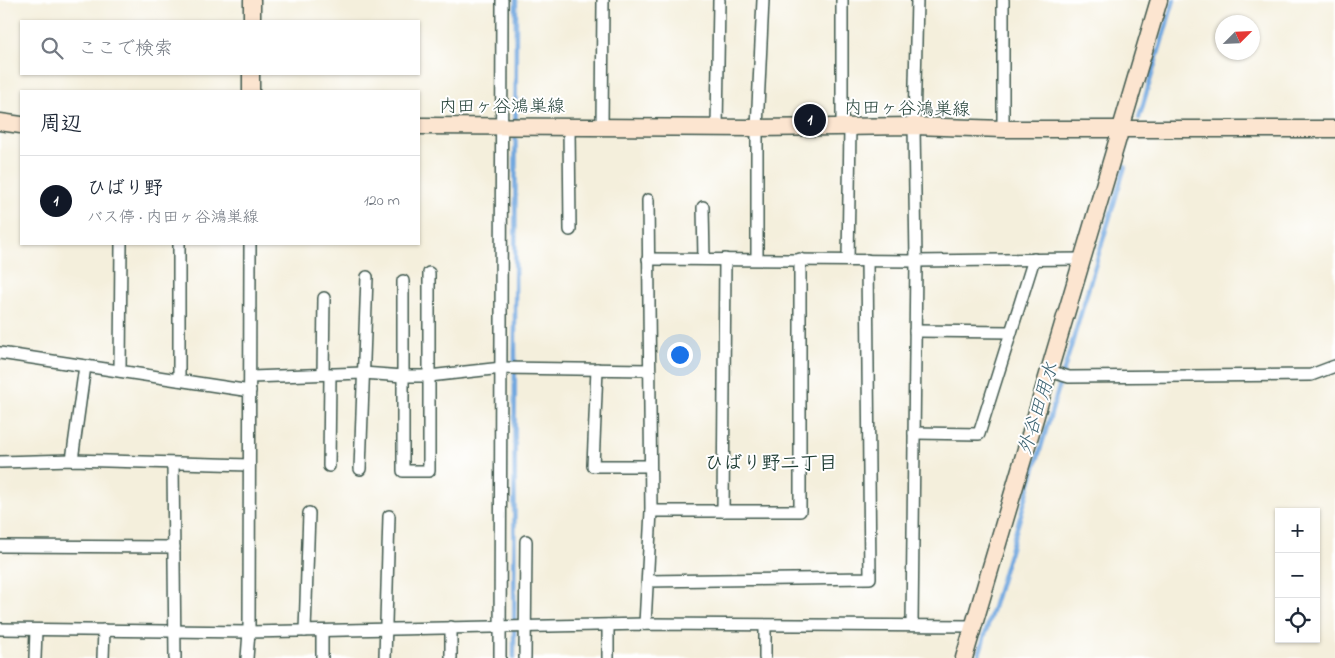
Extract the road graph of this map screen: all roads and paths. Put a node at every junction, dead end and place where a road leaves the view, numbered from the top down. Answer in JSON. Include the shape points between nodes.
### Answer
{"nodes":[{"id":1,"x":252,"y":0,"type":"edge"},
{"id":2,"x":502,"y":0,"type":"edge"},
{"id":3,"x":603,"y":0,"type":"edge"},
{"id":4,"x":719,"y":0,"type":"edge"},
{"id":5,"x":763,"y":0,"type":"edge"},
{"id":6,"x":842,"y":0,"type":"edge"},
{"id":7,"x":917,"y":0,"type":"edge"},
{"id":8,"x":1003,"y":0,"type":"edge"},
{"id":9,"x":1158,"y":0,"type":"edge"},
{"id":10,"x":252,"y":20,"type":"edge"},
{"id":11,"x":251,"y":75,"type":"edge"},
{"id":12,"x":251,"y":90,"type":"edge"},
{"id":13,"x":0,"y":122,"type":"edge"},
{"id":14,"x":20,"y":125,"type":"edge"},
{"id":15,"x":420,"y":126,"type":"edge"},
{"id":16,"x":502,"y":126,"type":"junction"},
{"id":17,"x":569,"y":126,"type":"junction"},
{"id":18,"x":914,"y":126,"type":"junction"},
{"id":19,"x":602,"y":127,"type":"junction"},
{"id":20,"x":846,"y":127,"type":"junction"},
{"id":21,"x":717,"y":128,"type":"junction"},
{"id":22,"x":757,"y":128,"type":"junction"},
{"id":23,"x":1003,"y":129,"type":"junction"},
{"id":24,"x":1121,"y":129,"type":"junction"},
{"id":25,"x":1335,"y":129,"type":"edge"},
{"id":26,"x":648,"y":200,"type":"dead end"},
{"id":27,"x":703,"y":207,"type":"dead end"},
{"id":28,"x":570,"y":230,"type":"dead end"},
{"id":29,"x":121,"y":245,"type":"edge"},
{"id":30,"x":179,"y":245,"type":"edge"},
{"id":31,"x":250,"y":245,"type":"edge"},
{"id":32,"x":648,"y":259,"type":"junction"},
{"id":33,"x":704,"y":259,"type":"junction"},
{"id":34,"x":725,"y":259,"type":"junction"},
{"id":35,"x":756,"y":259,"type":"junction"},
{"id":36,"x":800,"y":259,"type":"junction"},
{"id":37,"x":1034,"y":259,"type":"junction"},
{"id":38,"x":1082,"y":259,"type":"junction"},
{"id":39,"x":848,"y":260,"type":"junction"},
{"id":40,"x":867,"y":260,"type":"junction"},
{"id":41,"x":916,"y":260,"type":"junction"},
{"id":42,"x":429,"y":273,"type":"dead end"},
{"id":43,"x":366,"y":278,"type":"dead end"},
{"id":44,"x":403,"y":282,"type":"dead end"},
{"id":45,"x":324,"y":298,"type":"dead end"},
{"id":46,"x":915,"y":331,"type":"junction"},
{"id":47,"x":1011,"y":332,"type":"junction"},
{"id":48,"x":0,"y":353,"type":"edge"},
{"id":49,"x":85,"y":366,"type":"junction"},
{"id":50,"x":1335,"y":366,"type":"edge"},
{"id":51,"x":502,"y":368,"type":"junction"},
{"id":52,"x":597,"y":369,"type":"junction"},
{"id":53,"x":649,"y":370,"type":"junction"},
{"id":54,"x":120,"y":371,"type":"junction"},
{"id":55,"x":1049,"y":371,"type":"junction"},
{"id":56,"x":363,"y":373,"type":"junction"},
{"id":57,"x":327,"y":374,"type":"junction"},
{"id":58,"x":404,"y":376,"type":"junction"},
{"id":59,"x":429,"y":376,"type":"junction"},
{"id":60,"x":251,"y":377,"type":"junction"},
{"id":61,"x":179,"y":380,"type":"junction"},
{"id":62,"x":250,"y":390,"type":"junction"},
{"id":63,"x":914,"y":433,"type":"junction"},
{"id":64,"x":72,"y":460,"type":"junction"},
{"id":65,"x":0,"y":462,"type":"edge"},
{"id":66,"x":174,"y":464,"type":"junction"},
{"id":67,"x":249,"y":465,"type":"junction"},
{"id":68,"x":329,"y":466,"type":"dead end"},
{"id":69,"x":650,"y":466,"type":"junction"},
{"id":70,"x":360,"y":469,"type":"dead end"},
{"id":71,"x":651,"y":511,"type":"junction"},
{"id":72,"x":723,"y":511,"type":"junction"},
{"id":73,"x":309,"y":513,"type":"dead end"},
{"id":74,"x":390,"y":516,"type":"dead end"},
{"id":75,"x":526,"y":541,"type":"dead end"},
{"id":76,"x":0,"y":546,"type":"edge"},
{"id":77,"x":174,"y":547,"type":"junction"},
{"id":78,"x":648,"y":581,"type":"junction"},
{"id":79,"x":646,"y":624,"type":"junction"},
{"id":80,"x":608,"y":625,"type":"junction"},
{"id":81,"x":912,"y":625,"type":"junction"},
{"id":82,"x":526,"y":626,"type":"junction"},
{"id":83,"x":765,"y":626,"type":"junction"},
{"id":84,"x":974,"y":626,"type":"junction"},
{"id":85,"x":451,"y":627,"type":"junction"},
{"id":86,"x":500,"y":627,"type":"junction"},
{"id":87,"x":0,"y":629,"type":"edge"},
{"id":88,"x":385,"y":629,"type":"junction"},
{"id":89,"x":36,"y":630,"type":"junction"},
{"id":90,"x":104,"y":630,"type":"junction"},
{"id":91,"x":175,"y":631,"type":"junction"},
{"id":92,"x":305,"y":631,"type":"junction"},
{"id":93,"x":322,"y":631,"type":"junction"},
{"id":94,"x":249,"y":632,"type":"junction"},
{"id":95,"x":36,"y":658,"type":"edge"},
{"id":96,"x":104,"y":658,"type":"edge"},
{"id":97,"x":175,"y":658,"type":"edge"},
{"id":98,"x":247,"y":658,"type":"edge"},
{"id":99,"x":322,"y":658,"type":"edge"},
{"id":100,"x":385,"y":658,"type":"edge"},
{"id":101,"x":451,"y":658,"type":"edge"},
{"id":102,"x":500,"y":658,"type":"edge"},
{"id":103,"x":525,"y":658,"type":"edge"},
{"id":104,"x":608,"y":658,"type":"edge"},
{"id":105,"x":765,"y":658,"type":"edge"},
{"id":106,"x":964,"y":658,"type":"edge"}],
"edges":[{"from":1,"to":10,"type":"main road"},
{"from":2,"to":16,"type":"street"},
{"from":3,"to":19,"type":"street"},
{"from":4,"to":21,"type":"street"},
{"from":5,"to":22,"type":"street"},
{"from":6,"to":20,"type":"street"},
{"from":7,"to":18,"type":"street"},
{"from":8,"to":23,"type":"street"},
{"from":9,"to":24,"type":"main road"},
{"from":11,"to":12,"type":"main road"},
{"from":13,"to":14,"type":"main road"},
{"from":15,"to":16,"type":"main road","name":"内田ヶ谷鴻巣線"},
{"from":16,"to":17,"type":"main road","name":"内田ヶ谷鴻巣線"},
{"from":16,"to":51,"type":"street"},
{"from":17,"to":19,"type":"main road","name":"内田ヶ谷鴻巣線"},
{"from":17,"to":28,"type":"street"},
{"from":18,"to":20,"type":"main road","name":"内田ヶ谷鴻巣線"},
{"from":18,"to":23,"type":"main road","name":"内田ヶ谷鴻巣線"},
{"from":18,"to":41,"type":"street"},
{"from":19,"to":21,"type":"main road","name":"内田ヶ谷鴻巣線"},
{"from":20,"to":22,"type":"main road","name":"内田ヶ谷鴻巣線"},
{"from":20,"to":39,"type":"street"},
{"from":21,"to":22,"type":"main road","name":"内田ヶ谷鴻巣線"},
{"from":22,"to":35,"type":"street"},
{"from":23,"to":24,"type":"main road","name":"内田ヶ谷鴻巣線"},
{"from":24,"to":25,"type":"main road","name":"内田ヶ谷鴻巣線"},
{"from":24,"to":38,"type":"main road"},
{"from":26,"to":32,"type":"street"},
{"from":27,"to":33,"type":"street"},
{"from":29,"to":54,"type":"street"},
{"from":30,"to":61,"type":"street"},
{"from":31,"to":60,"type":"street"},
{"from":32,"to":33,"type":"street"},
{"from":32,"to":53,"type":"street"},
{"from":33,"to":34,"type":"street"},
{"from":34,"to":35,"type":"street"},
{"from":34,"to":72,"type":"street"},
{"from":35,"to":36,"type":"street"},
{"from":36,"to":39,"type":"street"},
{"from":36,"to":72,"type":"street","via":[[800,511]]},
{"from":37,"to":38,"type":"street"},
{"from":37,"to":41,"type":"street"},
{"from":37,"to":47,"type":"street"},
{"from":38,"to":55,"type":"main road"},
{"from":39,"to":40,"type":"street"},
{"from":40,"to":41,"type":"street"},
{"from":40,"to":78,"type":"street","via":[[870,578]]},
{"from":41,"to":46,"type":"street"},
{"from":42,"to":59,"type":"street"},
{"from":43,"to":56,"type":"street"},
{"from":44,"to":58,"type":"street"},
{"from":45,"to":57,"type":"street"},
{"from":46,"to":47,"type":"street"},
{"from":46,"to":63,"type":"street"},
{"from":47,"to":63,"type":"street","via":[[979,434]]},
{"from":48,"to":49,"type":"street"},
{"from":49,"to":54,"type":"street"},
{"from":49,"to":64,"type":"street"},
{"from":50,"to":55,"type":"street","via":[[1311,375],[1068,377]]},
{"from":51,"to":52,"type":"street"},
{"from":51,"to":59,"type":"street"},
{"from":51,"to":86,"type":"street"},
{"from":52,"to":53,"type":"street"},
{"from":52,"to":69,"type":"street","via":[[593,466]]},
{"from":53,"to":69,"type":"street"},
{"from":54,"to":61,"type":"street"},
{"from":55,"to":84,"type":"main road"},
{"from":56,"to":57,"type":"street"},
{"from":56,"to":58,"type":"street"},
{"from":56,"to":70,"type":"street"},
{"from":57,"to":60,"type":"street"},
{"from":57,"to":68,"type":"street"},
{"from":58,"to":59,"type":"street"},
{"from":58,"to":59,"type":"street","via":[[403,471],[429,471]]},
{"from":60,"to":62,"type":"street"},
{"from":61,"to":62,"type":"street"},
{"from":62,"to":67,"type":"street"},
{"from":63,"to":81,"type":"street"},
{"from":64,"to":65,"type":"street"},
{"from":64,"to":66,"type":"street"},
{"from":66,"to":67,"type":"street"},
{"from":66,"to":77,"type":"street"},
{"from":67,"to":94,"type":"street"},
{"from":69,"to":71,"type":"street"},
{"from":71,"to":72,"type":"street"},
{"from":71,"to":78,"type":"street"},
{"from":73,"to":92,"type":"street"},
{"from":74,"to":88,"type":"street"},
{"from":75,"to":82,"type":"street"},
{"from":76,"to":77,"type":"street"},
{"from":77,"to":91,"type":"street"},
{"from":78,"to":79,"type":"street"},
{"from":79,"to":80,"type":"street"},
{"from":79,"to":83,"type":"street"},
{"from":80,"to":82,"type":"street"},
{"from":80,"to":104,"type":"street"},
{"from":81,"to":83,"type":"street"},
{"from":81,"to":84,"type":"street"},
{"from":82,"to":86,"type":"street"},
{"from":82,"to":103,"type":"street"},
{"from":83,"to":105,"type":"street"},
{"from":84,"to":106,"type":"main road"},
{"from":85,"to":86,"type":"street"},
{"from":85,"to":88,"type":"street"},
{"from":85,"to":101,"type":"street"},
{"from":86,"to":102,"type":"street"},
{"from":87,"to":89,"type":"street"},
{"from":88,"to":93,"type":"street"},
{"from":88,"to":100,"type":"street"},
{"from":89,"to":90,"type":"street"},
{"from":89,"to":95,"type":"street"},
{"from":90,"to":91,"type":"street"},
{"from":90,"to":96,"type":"street"},
{"from":91,"to":94,"type":"street"},
{"from":91,"to":97,"type":"street"},
{"from":92,"to":93,"type":"street"},
{"from":92,"to":94,"type":"street"},
{"from":93,"to":99,"type":"street"},
{"from":94,"to":98,"type":"street"}]}
